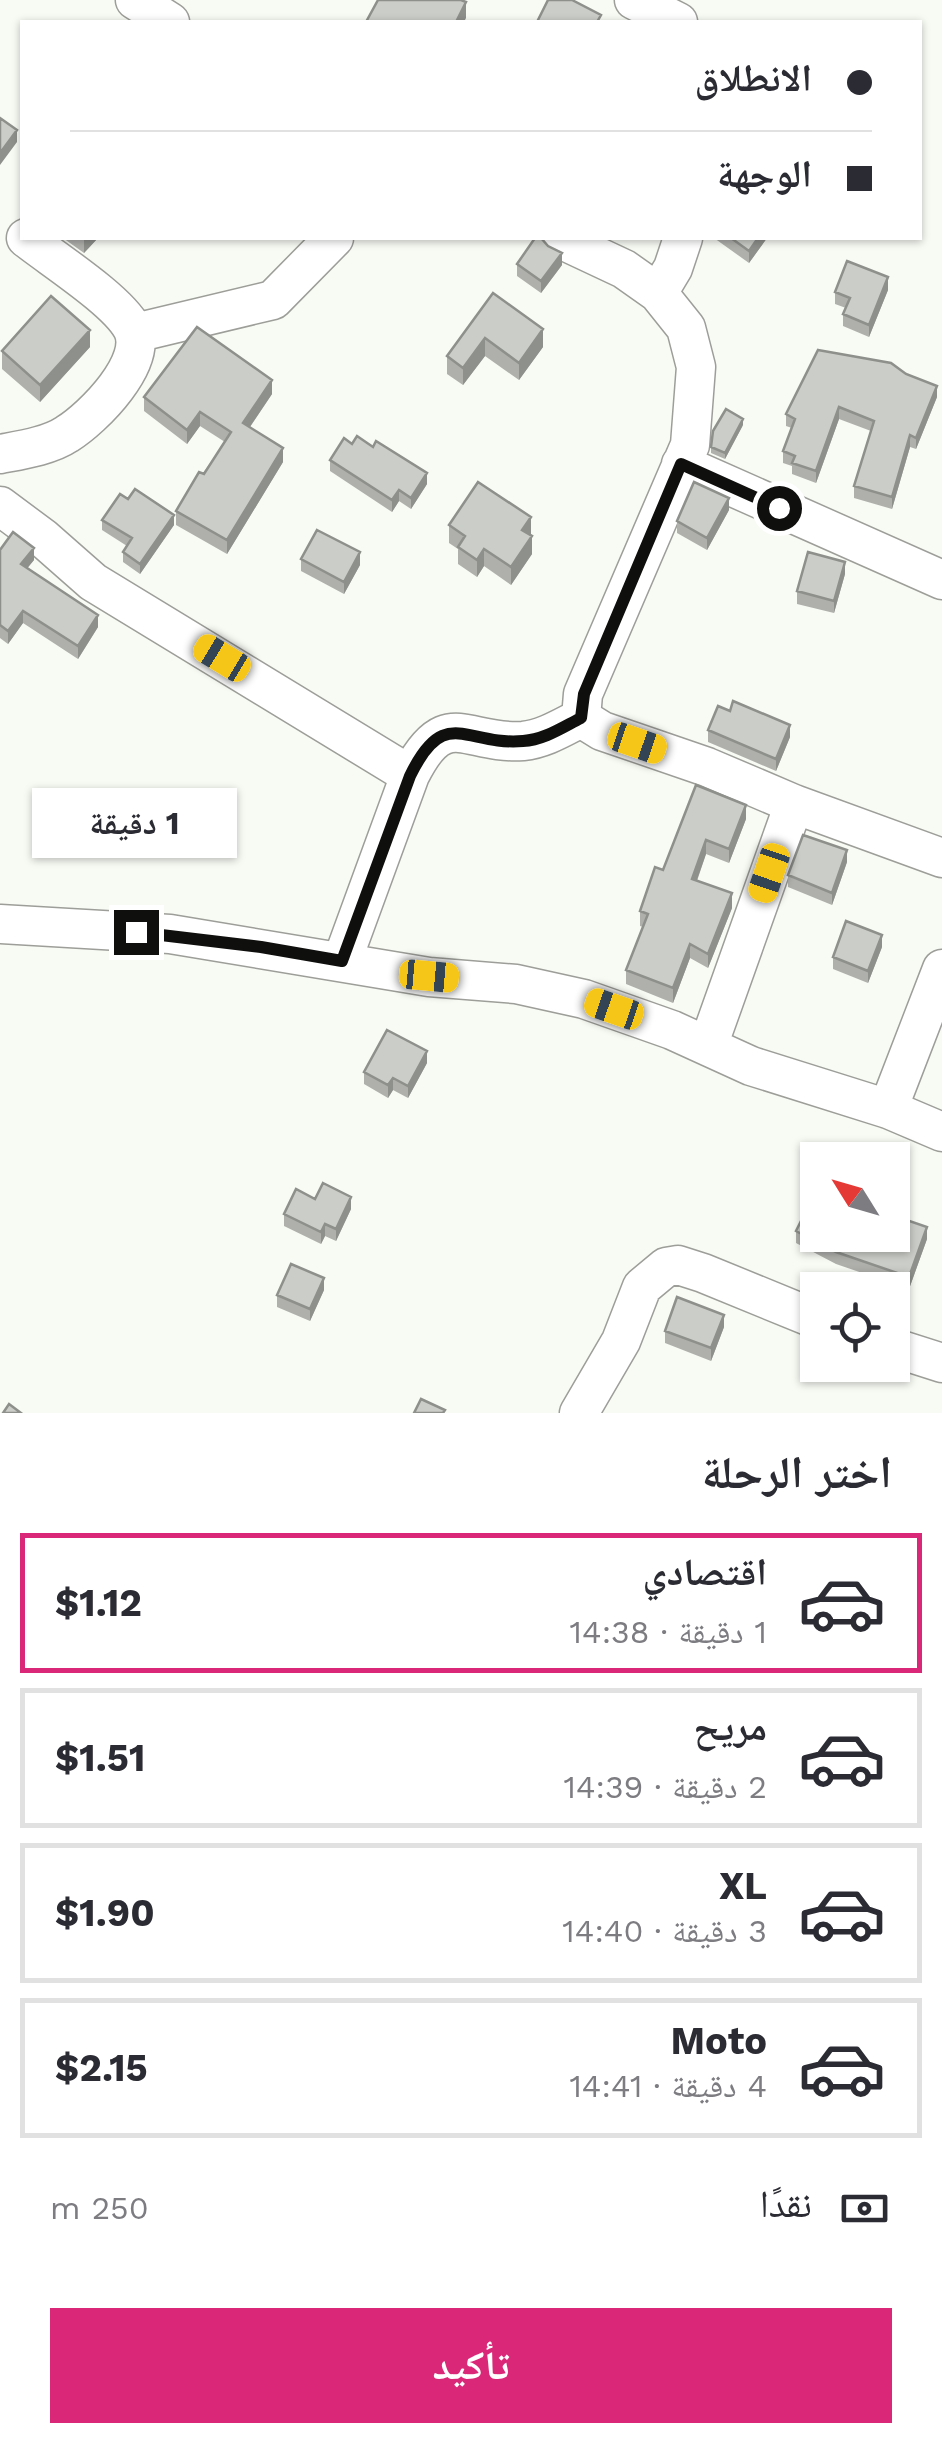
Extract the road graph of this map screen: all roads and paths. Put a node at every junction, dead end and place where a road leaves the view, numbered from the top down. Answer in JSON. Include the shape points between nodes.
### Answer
{"nodes":[{"id":1,"x":134,"y":0,"type":"edge"},
{"id":2,"x":634,"y":0,"type":"edge"},
{"id":3,"x":167,"y":20,"type":"edge"},
{"id":4,"x":674,"y":20,"type":"edge"},
{"id":5,"x":0,"y":216,"type":"edge"},
{"id":6,"x":20,"y":233,"type":"edge"},
{"id":7,"x":29,"y":240,"type":"edge"},
{"id":8,"x":332,"y":240,"type":"edge"},
{"id":9,"x":562,"y":240,"type":"edge"},
{"id":10,"x":683,"y":240,"type":"edge"},
{"id":11,"x":658,"y":293,"type":"junction"},
{"id":12,"x":136,"y":333,"type":"junction"},
{"id":13,"x":0,"y":454,"type":"edge"},
{"id":14,"x":681,"y":464,"type":"junction"},
{"id":15,"x":0,"y":506,"type":"edge"},
{"id":16,"x":942,"y":580,"type":"edge"},
{"id":17,"x":581,"y":718,"type":"junction"},
{"id":18,"x":410,"y":776,"type":"junction"},
{"id":19,"x":794,"y":804,"type":"junction"},
{"id":20,"x":942,"y":858,"type":"edge"},
{"id":21,"x":0,"y":924,"type":"edge"},
{"id":22,"x":342,"y":961,"type":"junction"},
{"id":23,"x":942,"y":969,"type":"edge"},
{"id":24,"x":708,"y":1046,"type":"junction"},
{"id":25,"x":888,"y":1109,"type":"junction"},
{"id":26,"x":942,"y":1132,"type":"edge"},
{"id":27,"x":800,"y":1313,"type":"edge"},
{"id":28,"x":910,"y":1353,"type":"edge"},
{"id":29,"x":942,"y":1363,"type":"edge"},
{"id":30,"x":579,"y":1413,"type":"edge"}],
"edges":[{"from":1,"to":3,"type":"street"},
{"from":2,"to":4,"type":"street"},
{"from":5,"to":6,"type":"street"},
{"from":7,"to":12,"type":"street","via":[[124,315]]},
{"from":8,"to":12,"type":"street","via":[[273,300]]},
{"from":9,"to":11,"type":"street"},
{"from":10,"to":11,"type":"street"},
{"from":11,"to":14,"type":"street","via":[[686,328],[696,367],[690,445]]},
{"from":12,"to":13,"type":"street","via":[[136,349],[118,386],[79,424],[66,435]]},
{"from":14,"to":16,"type":"street"},
{"from":14,"to":17,"type":"street","via":[[584,694]]},
{"from":15,"to":18,"type":"street","via":[[93,582]]},
{"from":17,"to":18,"type":"street","via":[[521,742],[438,736],[422,750]]},
{"from":17,"to":19,"type":"street"},
{"from":18,"to":22,"type":"street"},
{"from":19,"to":20,"type":"street"},
{"from":19,"to":24,"type":"street"},
{"from":21,"to":22,"type":"street","via":[[170,934]]},
{"from":22,"to":24,"type":"street","via":[[584,999]]},
{"from":23,"to":25,"type":"street"},
{"from":24,"to":25,"type":"street"},
{"from":25,"to":26,"type":"street"},
{"from":27,"to":30,"type":"street","via":[[703,1273],[666,1267],[642,1287]]},
{"from":28,"to":29,"type":"street"}]}
